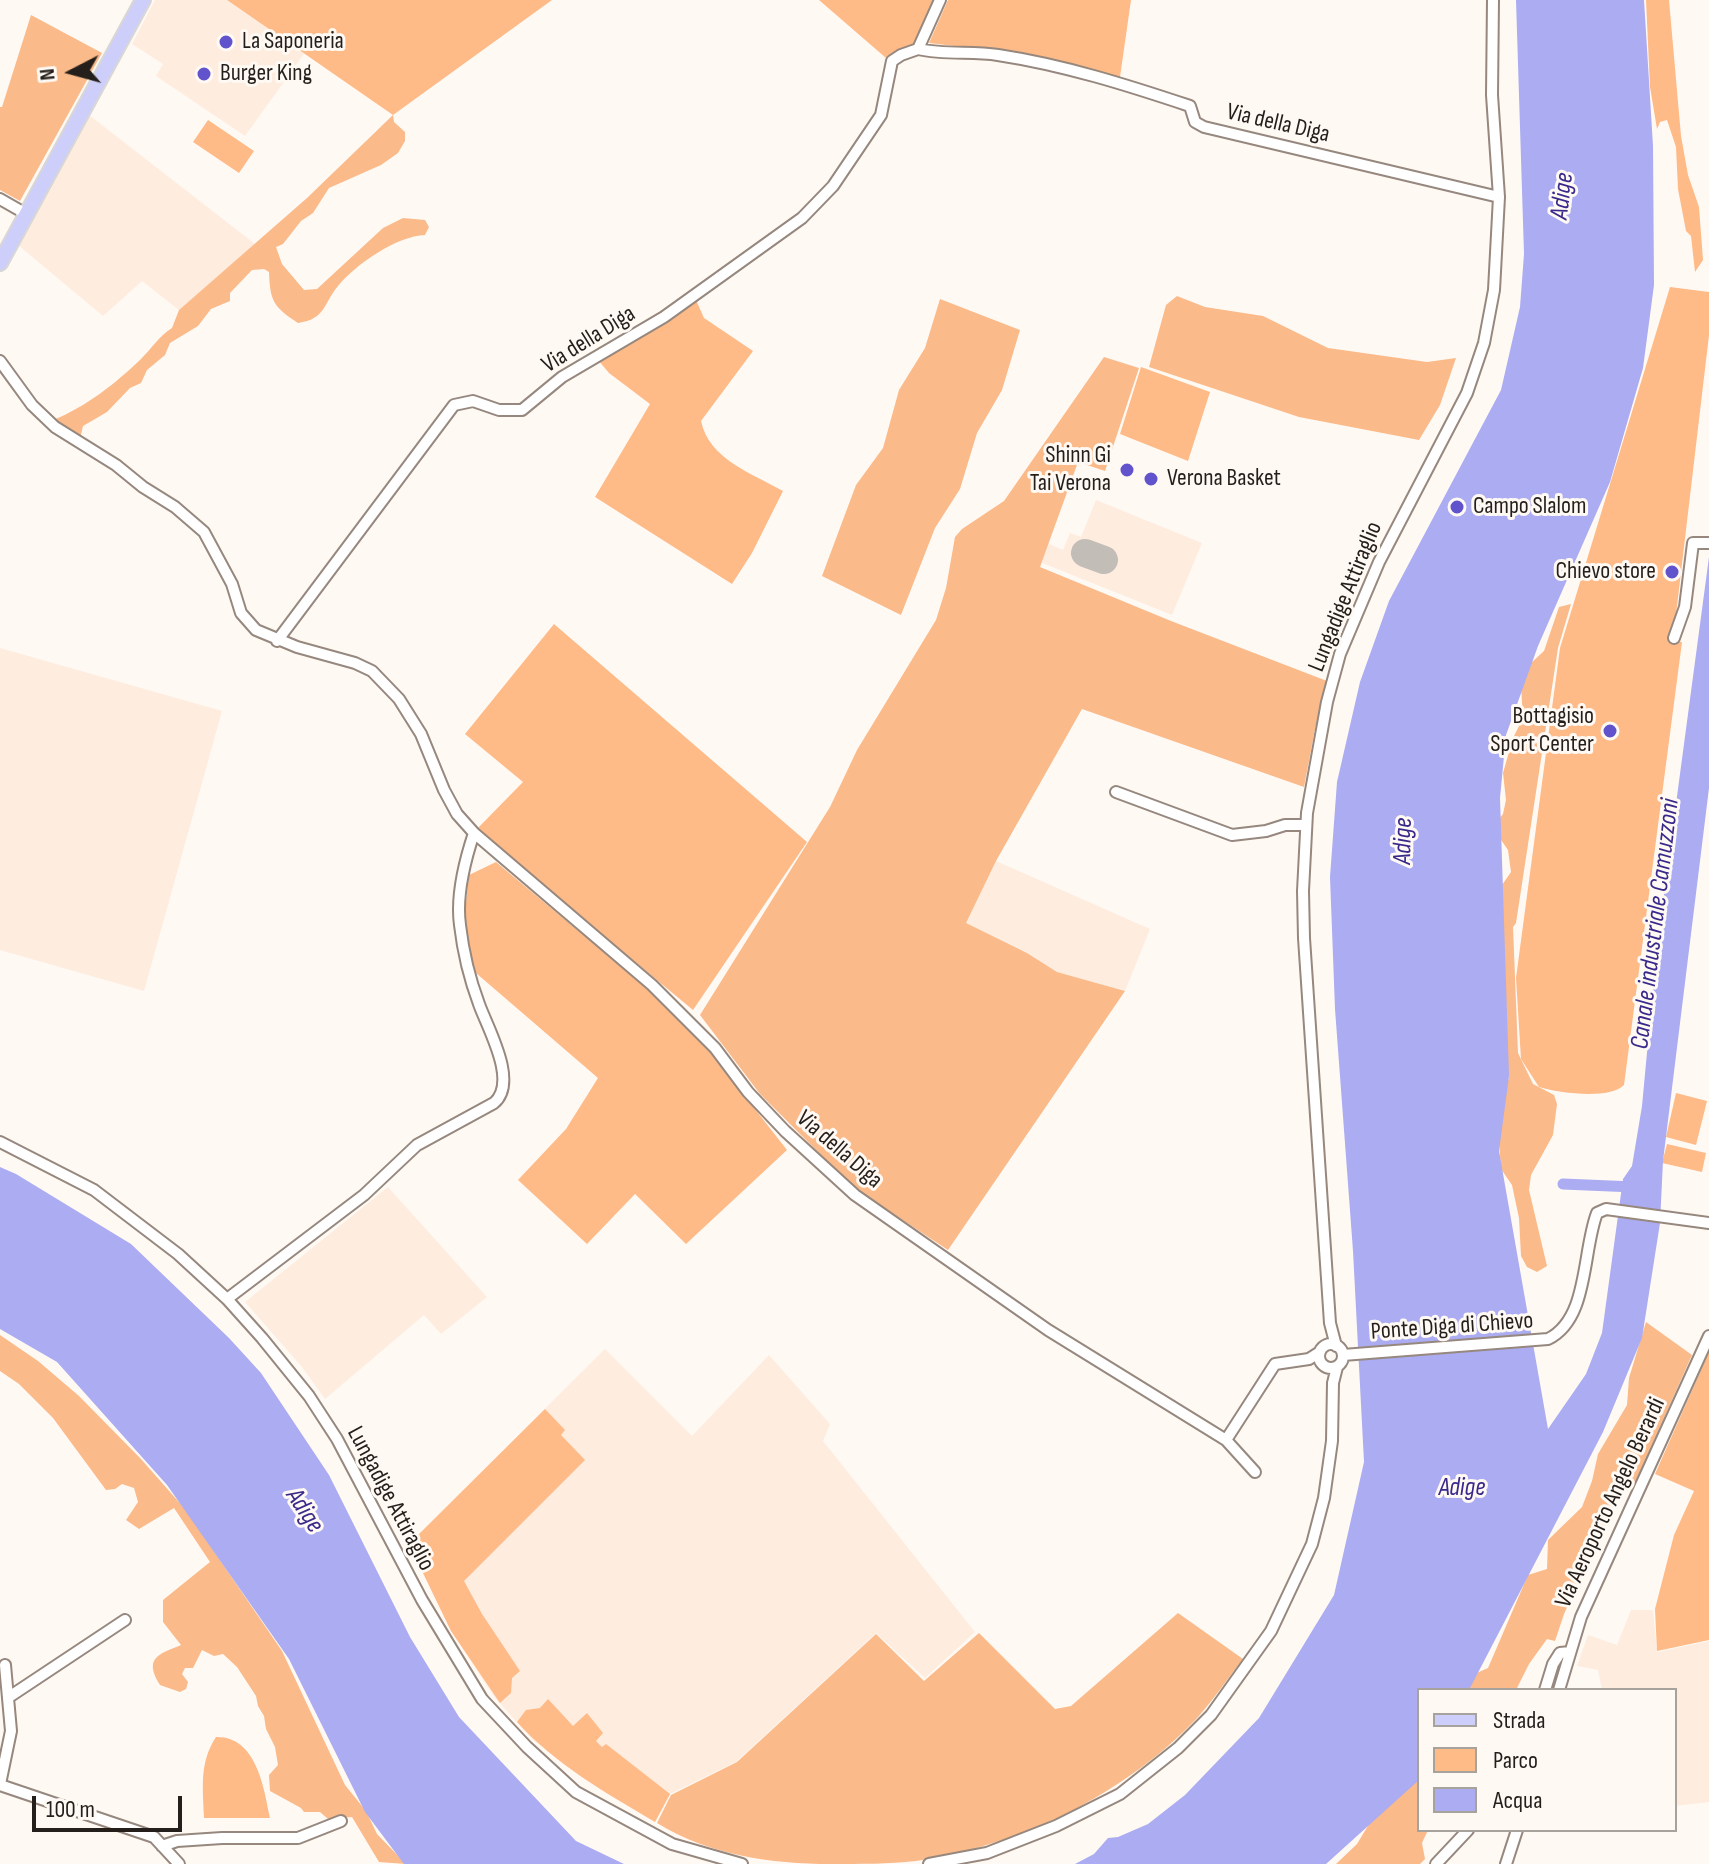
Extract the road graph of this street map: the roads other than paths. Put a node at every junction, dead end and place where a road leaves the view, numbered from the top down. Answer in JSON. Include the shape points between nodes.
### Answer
{"nodes":[{"id":1,"x":143,"y":0,"type":"edge"},
{"id":2,"x":940,"y":0,"type":"edge"},
{"id":3,"x":1493,"y":0,"type":"edge"},
{"id":4,"x":918,"y":49,"type":"junction"},
{"id":5,"x":1499,"y":197,"type":"junction"},
{"id":6,"x":0,"y":199,"type":"edge"},
{"id":7,"x":28,"y":215,"type":"junction"},
{"id":8,"x":0,"y":263,"type":"edge"},
{"id":9,"x":0,"y":361,"type":"edge"},
{"id":10,"x":1701,"y":543,"type":"edge"},
{"id":11,"x":1674,"y":638,"type":"dead end"},
{"id":12,"x":277,"y":641,"type":"junction"},
{"id":13,"x":1116,"y":792,"type":"dead end"},
{"id":14,"x":1306,"y":825,"type":"junction"},
{"id":15,"x":474,"y":833,"type":"junction"},
{"id":16,"x":0,"y":1142,"type":"edge"},
{"id":17,"x":1709,"y":1223,"type":"edge"},
{"id":18,"x":227,"y":1299,"type":"junction"},
{"id":19,"x":1330,"y":1323,"type":"junction"},
{"id":20,"x":1709,"y":1336,"type":"edge"},
{"id":21,"x":1344,"y":1352,"type":"junction"},
{"id":22,"x":1326,"y":1360,"type":"junction"},
{"id":23,"x":1226,"y":1440,"type":"junction"},
{"id":24,"x":1255,"y":1472,"type":"dead end"},
{"id":25,"x":125,"y":1620,"type":"dead end"},
{"id":26,"x":1570,"y":1652,"type":"junction"},
{"id":27,"x":5,"y":1665,"type":"dead end"},
{"id":28,"x":1546,"y":1688,"type":"edge"},
{"id":29,"x":1560,"y":1688,"type":"edge"},
{"id":30,"x":9,"y":1697,"type":"junction"},
{"id":31,"x":0,"y":1785,"type":"edge"},
{"id":32,"x":341,"y":1821,"type":"dead end"},
{"id":33,"x":1466,"y":1832,"type":"edge"},
{"id":34,"x":1516,"y":1832,"type":"edge"},
{"id":35,"x":162,"y":1846,"type":"junction"},
{"id":36,"x":179,"y":1864,"type":"edge"},
{"id":37,"x":742,"y":1864,"type":"edge"},
{"id":38,"x":929,"y":1864,"type":"edge"},
{"id":39,"x":1436,"y":1864,"type":"edge"},
{"id":40,"x":1506,"y":1864,"type":"edge"}],
"edges":[{"from":1,"to":7,"type":"main road"},
{"from":2,"to":4,"type":"street","name":"Via della Diga"},
{"from":3,"to":5,"type":"street","name":"Lungadige Attiraglio"},
{"from":4,"to":5,"type":"street","name":"Via della Diga","via":[[997,55],[1094,76],[1190,106],[1195,122],[1204,127]]},
{"from":4,"to":12,"type":"street","name":"Via della Diga","via":[[892,61],[881,115],[833,186],[802,218],[664,317],[562,377],[522,410],[499,410],[473,401],[454,405]]},
{"from":5,"to":14,"type":"street","name":"Lungadige Attiraglio","via":[[1494,290],[1484,343],[1467,393],[1386,547],[1340,654]]},
{"from":6,"to":7,"type":"street"},
{"from":7,"to":8,"type":"main road"},
{"from":9,"to":12,"type":"street","name":"Via della Diga","via":[[55,427],[116,465],[204,532],[241,613],[256,630]]},
{"from":10,"to":11,"type":"street"},
{"from":12,"to":15,"type":"street","name":"Via della Diga","via":[[372,671],[399,699],[421,734],[450,802]]},
{"from":13,"to":14,"type":"street","via":[[1232,835]]},
{"from":14,"to":19,"type":"street","name":"Lungadige Attiraglio","via":[[1305,952]]},
{"from":15,"to":18,"type":"street","via":[[458,912],[479,1004],[499,1051],[501,1095],[417,1145],[364,1195]]},
{"from":15,"to":23,"type":"street","name":"Via della Diga","via":[[652,985],[715,1048],[785,1131],[855,1195],[1048,1330]]},
{"from":16,"to":18,"type":"street","name":"Lungadige Attiraglio","via":[[94,1190]]},
{"from":17,"to":21,"type":"street","name":"Ponte Diga di Chievo","via":[[1606,1209],[1597,1213],[1574,1313],[1562,1333],[1548,1339]]},
{"from":18,"to":37,"type":"street","name":"Lungadige Attiraglio","via":[[309,1396],[337,1439],[422,1600],[482,1699],[576,1792],[672,1844]]},
{"from":19,"to":21,"type":"street","name":"Lungadige Attiraglio"},
{"from":19,"to":22,"type":"street","name":"Lungadige Attiraglio"},
{"from":20,"to":26,"type":"street","name":"Via Aeroporto Angelo Berardi","via":[[1581,1617]]},
{"from":21,"to":22,"type":"street"},
{"from":21,"to":22,"type":"street"},
{"from":22,"to":23,"type":"street","via":[[1275,1364]]},
{"from":22,"to":38,"type":"street","via":[[1333,1383],[1332,1441],[1312,1544],[1271,1631],[1211,1715],[1120,1794],[987,1853]]},
{"from":23,"to":24,"type":"street","name":"Via della Diga"},
{"from":25,"to":30,"type":"street"},
{"from":26,"to":28,"type":"street","via":[[1560,1653]]},
{"from":26,"to":29,"type":"street","name":"Via Aeroporto Angelo Berardi"},
{"from":27,"to":30,"type":"street"},
{"from":30,"to":31,"type":"street","via":[[11,1731]]},
{"from":31,"to":35,"type":"street","via":[[154,1837]]},
{"from":32,"to":35,"type":"street","via":[[298,1838],[222,1838]]},
{"from":33,"to":39,"type":"street"},
{"from":34,"to":40,"type":"street"},
{"from":35,"to":36,"type":"street"}]}
